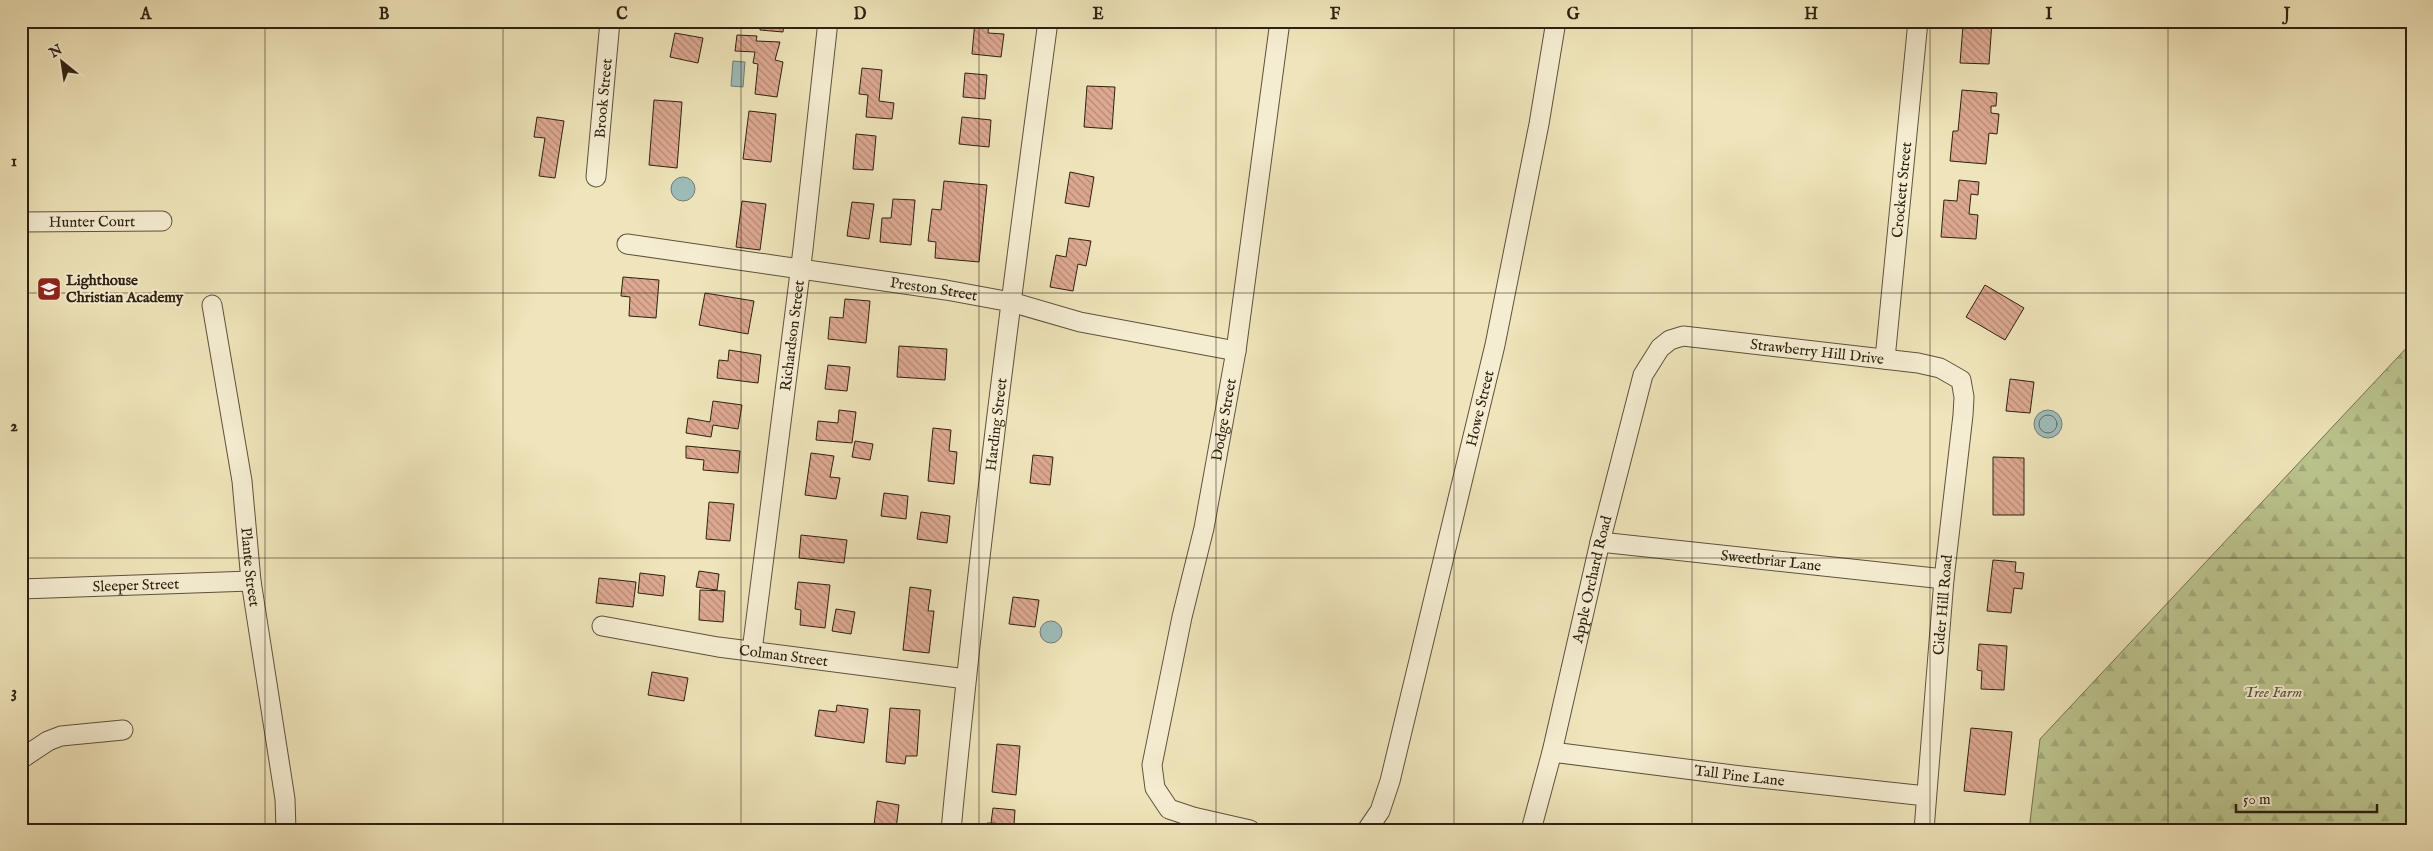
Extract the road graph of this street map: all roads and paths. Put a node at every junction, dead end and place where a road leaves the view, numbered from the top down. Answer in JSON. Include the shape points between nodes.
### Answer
{"nodes":[{"id":1,"x":610,"y":21,"type":"edge"},
{"id":2,"x":828,"y":21,"type":"edge"},
{"id":3,"x":1048,"y":21,"type":"edge"},
{"id":4,"x":1280,"y":21,"type":"edge"},
{"id":5,"x":1556,"y":21,"type":"edge"},
{"id":6,"x":1918,"y":21,"type":"edge"},
{"id":7,"x":596,"y":177,"type":"dead end"},
{"id":8,"x":162,"y":220,"type":"dead end"},
{"id":9,"x":21,"y":222,"type":"edge"},
{"id":10,"x":627,"y":244,"type":"dead end"},
{"id":11,"x":800,"y":270,"type":"junction"},
{"id":12,"x":1011,"y":302,"type":"junction"},
{"id":13,"x":212,"y":305,"type":"dead end"},
{"id":14,"x":1670,"y":340,"type":"joint"},
{"id":15,"x":1236,"y":351,"type":"junction"},
{"id":16,"x":1885,"y":359,"type":"junction"},
{"id":17,"x":1961,"y":380,"type":"joint"},
{"id":18,"x":1600,"y":542,"type":"junction"},
{"id":19,"x":1944,"y":579,"type":"junction"},
{"id":20,"x":251,"y":581,"type":"junction"},
{"id":21,"x":21,"y":589,"type":"edge"},
{"id":22,"x":602,"y":626,"type":"dead end"},
{"id":23,"x":752,"y":651,"type":"junction"},
{"id":24,"x":966,"y":679,"type":"junction"},
{"id":25,"x":123,"y":730,"type":"dead end"},
{"id":26,"x":1552,"y":752,"type":"junction"},
{"id":27,"x":21,"y":759,"type":"edge"},
{"id":28,"x":1926,"y":796,"type":"junction"},
{"id":29,"x":286,"y":830,"type":"edge"},
{"id":30,"x":951,"y":830,"type":"edge"},
{"id":31,"x":1250,"y":830,"type":"edge"},
{"id":32,"x":1368,"y":830,"type":"edge"},
{"id":33,"x":1531,"y":830,"type":"edge"},
{"id":34,"x":1924,"y":830,"type":"edge"}],
"edges":[{"from":1,"to":7,"type":"street","name":"Brook Street"},
{"from":2,"to":11,"type":"street","name":"Richardson Street"},
{"from":3,"to":12,"type":"street","name":"Harding Street"},
{"from":4,"to":15,"type":"street","name":"Dodge Street"},
{"from":5,"to":32,"type":"street","name":"Howe Street","via":[[1495,345],[1386,792],[1380,811]]},
{"from":6,"to":16,"type":"street","name":"Crockett Street"},
{"from":8,"to":9,"type":"street","name":"Hunter Court"},
{"from":10,"to":11,"type":"street","name":"Preston Street"},
{"from":11,"to":12,"type":"street","name":"Preston Street"},
{"from":11,"to":23,"type":"street","name":"Richardson Street"},
{"from":12,"to":15,"type":"street","name":"Preston Street","via":[[1080,322]]},
{"from":12,"to":24,"type":"street","name":"Harding Street"},
{"from":13,"to":20,"type":"street","name":"Plante Street","via":[[242,481]]},
{"from":14,"to":16,"type":"street","name":"Strawberry Hill Drive","via":[[1683,336]]},
{"from":14,"to":18,"type":"street","name":"Apple Orchard Road","via":[[1656,353],[1644,375]]},
{"from":15,"to":31,"type":"street","name":"Dodge Street","via":[[1204,528],[1152,765],[1155,788],[1169,809]]},
{"from":16,"to":17,"type":"street","name":"Strawberry Hill Drive","via":[[1940,368]]},
{"from":17,"to":19,"type":"street","name":"Cider Hill Road","via":[[1963,415]]},
{"from":18,"to":19,"type":"street","name":"Sweetbriar Lane"},
{"from":18,"to":26,"type":"street","name":"Apple Orchard Road"},
{"from":19,"to":28,"type":"street","name":"Cider Hill Road"},
{"from":20,"to":21,"type":"street","name":"Sleeper Street"},
{"from":20,"to":29,"type":"street","name":"Plante Street","via":[[285,799]]},
{"from":22,"to":23,"type":"street","name":"Colman Street"},
{"from":23,"to":24,"type":"street","name":"Colman Street"},
{"from":24,"to":30,"type":"street","name":"Harding Street"},
{"from":25,"to":27,"type":"street","via":[[61,736]]},
{"from":26,"to":28,"type":"street","name":"Tall Pine Lane"},
{"from":26,"to":33,"type":"street","name":"Apple Orchard Road"},
{"from":28,"to":34,"type":"street","name":"Cider Hill Road"}]}
